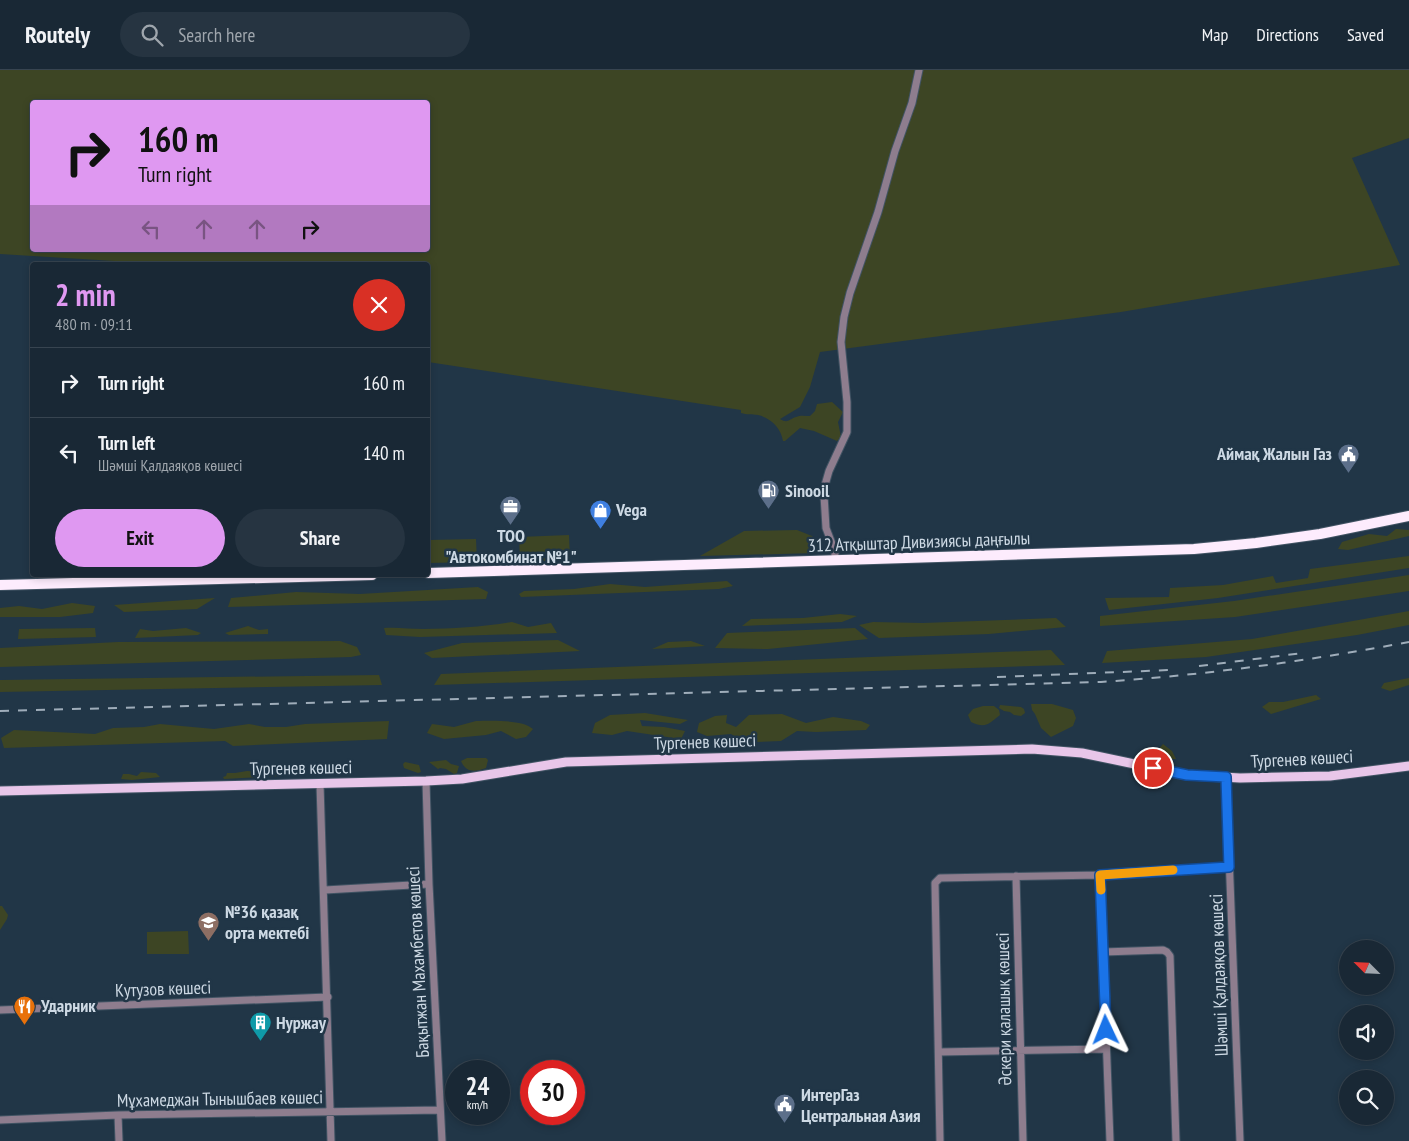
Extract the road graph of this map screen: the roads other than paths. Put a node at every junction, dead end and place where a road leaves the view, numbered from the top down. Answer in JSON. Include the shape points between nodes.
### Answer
{"nodes":[{"id":1,"x":919,"y":70,"type":"edge"},
{"id":2,"x":1409,"y":516,"type":"edge"},
{"id":3,"x":836,"y":561,"type":"junction"},
{"id":4,"x":430,"y":574,"type":"edge"},
{"id":5,"x":298,"y":577,"type":"edge"},
{"id":6,"x":0,"y":585,"type":"edge"},
{"id":7,"x":1409,"y":766,"type":"edge"},
{"id":8,"x":1226,"y":777,"type":"junction"},
{"id":9,"x":426,"y":781,"type":"junction"},
{"id":10,"x":320,"y":784,"type":"junction"},
{"id":11,"x":0,"y":791,"type":"edge"},
{"id":12,"x":1229,"y":867,"type":"junction"},
{"id":13,"x":1100,"y":875,"type":"junction"},
{"id":14,"x":1016,"y":876,"type":"junction"},
{"id":15,"x":429,"y":884,"type":"junction"},
{"id":16,"x":324,"y":890,"type":"junction"},
{"id":17,"x":1103,"y":952,"type":"junction"},
{"id":18,"x":328,"y":997,"type":"junction"},
{"id":19,"x":0,"y":1010,"type":"edge"},
{"id":20,"x":1106,"y":1049,"type":"junction"},
{"id":21,"x":939,"y":1052,"type":"junction"},
{"id":22,"x":1020,"y":1052,"type":"junction"},
{"id":23,"x":440,"y":1110,"type":"junction"},
{"id":24,"x":331,"y":1112,"type":"junction"},
{"id":25,"x":118,"y":1115,"type":"junction"},
{"id":26,"x":0,"y":1120,"type":"edge"},
{"id":27,"x":119,"y":1141,"type":"edge"},
{"id":28,"x":332,"y":1141,"type":"edge"},
{"id":29,"x":442,"y":1141,"type":"edge"},
{"id":30,"x":940,"y":1141,"type":"edge"},
{"id":31,"x":1023,"y":1141,"type":"edge"},
{"id":32,"x":1110,"y":1141,"type":"edge"},
{"id":33,"x":1176,"y":1141,"type":"edge"},
{"id":34,"x":1240,"y":1141,"type":"edge"}],
"edges":[{"from":1,"to":3,"type":"street","via":[[912,103],[844,317],[841,342],[847,432],[830,471],[824,495],[826,528]]},
{"from":2,"to":3,"type":"highway","name":"312 Атқыштар Дивизиясы даңғылы","via":[[1320,534],[1194,549]]},
{"from":3,"to":4,"type":"highway","name":"312 Атқыштар Дивизиясы даңғылы"},
{"from":5,"to":6,"type":"highway"},
{"from":7,"to":8,"type":"main road","name":"Тургенев көшесі","via":[[1330,776]]},
{"from":8,"to":9,"type":"main road","name":"Тургенев көшесі","via":[[1187,775],[1082,753],[1032,749],[566,762],[462,779]]},
{"from":8,"to":12,"type":"street","name":"Шәмші Қалдаяқов көшесі"},
{"from":9,"to":10,"type":"main road","name":"Тургенев көшесі"},
{"from":9,"to":15,"type":"street","name":"Бақытжан Махамбетов көшесі"},
{"from":10,"to":11,"type":"main road","name":"Тургенев көшесі"},
{"from":10,"to":16,"type":"street"},
{"from":12,"to":13,"type":"street"},
{"from":12,"to":34,"type":"street","name":"Шәмші Қалдаяқов көшесі"},
{"from":13,"to":14,"type":"street"},
{"from":13,"to":17,"type":"street"},
{"from":14,"to":21,"type":"street","via":[[940,878],[935,883]]},
{"from":14,"to":22,"type":"street","name":"Әскери қалашық көшесі"},
{"from":15,"to":16,"type":"street"},
{"from":15,"to":23,"type":"street","name":"Бақытжан Махамбетов көшесі"},
{"from":16,"to":18,"type":"street"},
{"from":17,"to":20,"type":"street"},
{"from":17,"to":33,"type":"street","via":[[1163,950],[1170,956]]},
{"from":18,"to":19,"type":"street","name":"Кутузов көшесі"},
{"from":18,"to":24,"type":"street"},
{"from":20,"to":22,"type":"street"},
{"from":20,"to":32,"type":"street"},
{"from":21,"to":22,"type":"street"},
{"from":21,"to":30,"type":"street"},
{"from":22,"to":31,"type":"street","name":"Әскери қалашық көшесі"},
{"from":23,"to":24,"type":"street","name":"Мұхамеджан Тынышбаев көшесі"},
{"from":23,"to":29,"type":"street","name":"Бақытжан Махамбетов көшесі"},
{"from":24,"to":25,"type":"street","name":"Мұхамеджан Тынышбаев көшесі"},
{"from":24,"to":28,"type":"street"},
{"from":25,"to":26,"type":"street","name":"Мұхамеджан Тынышбаев көшесі"},
{"from":25,"to":27,"type":"street"}]}
